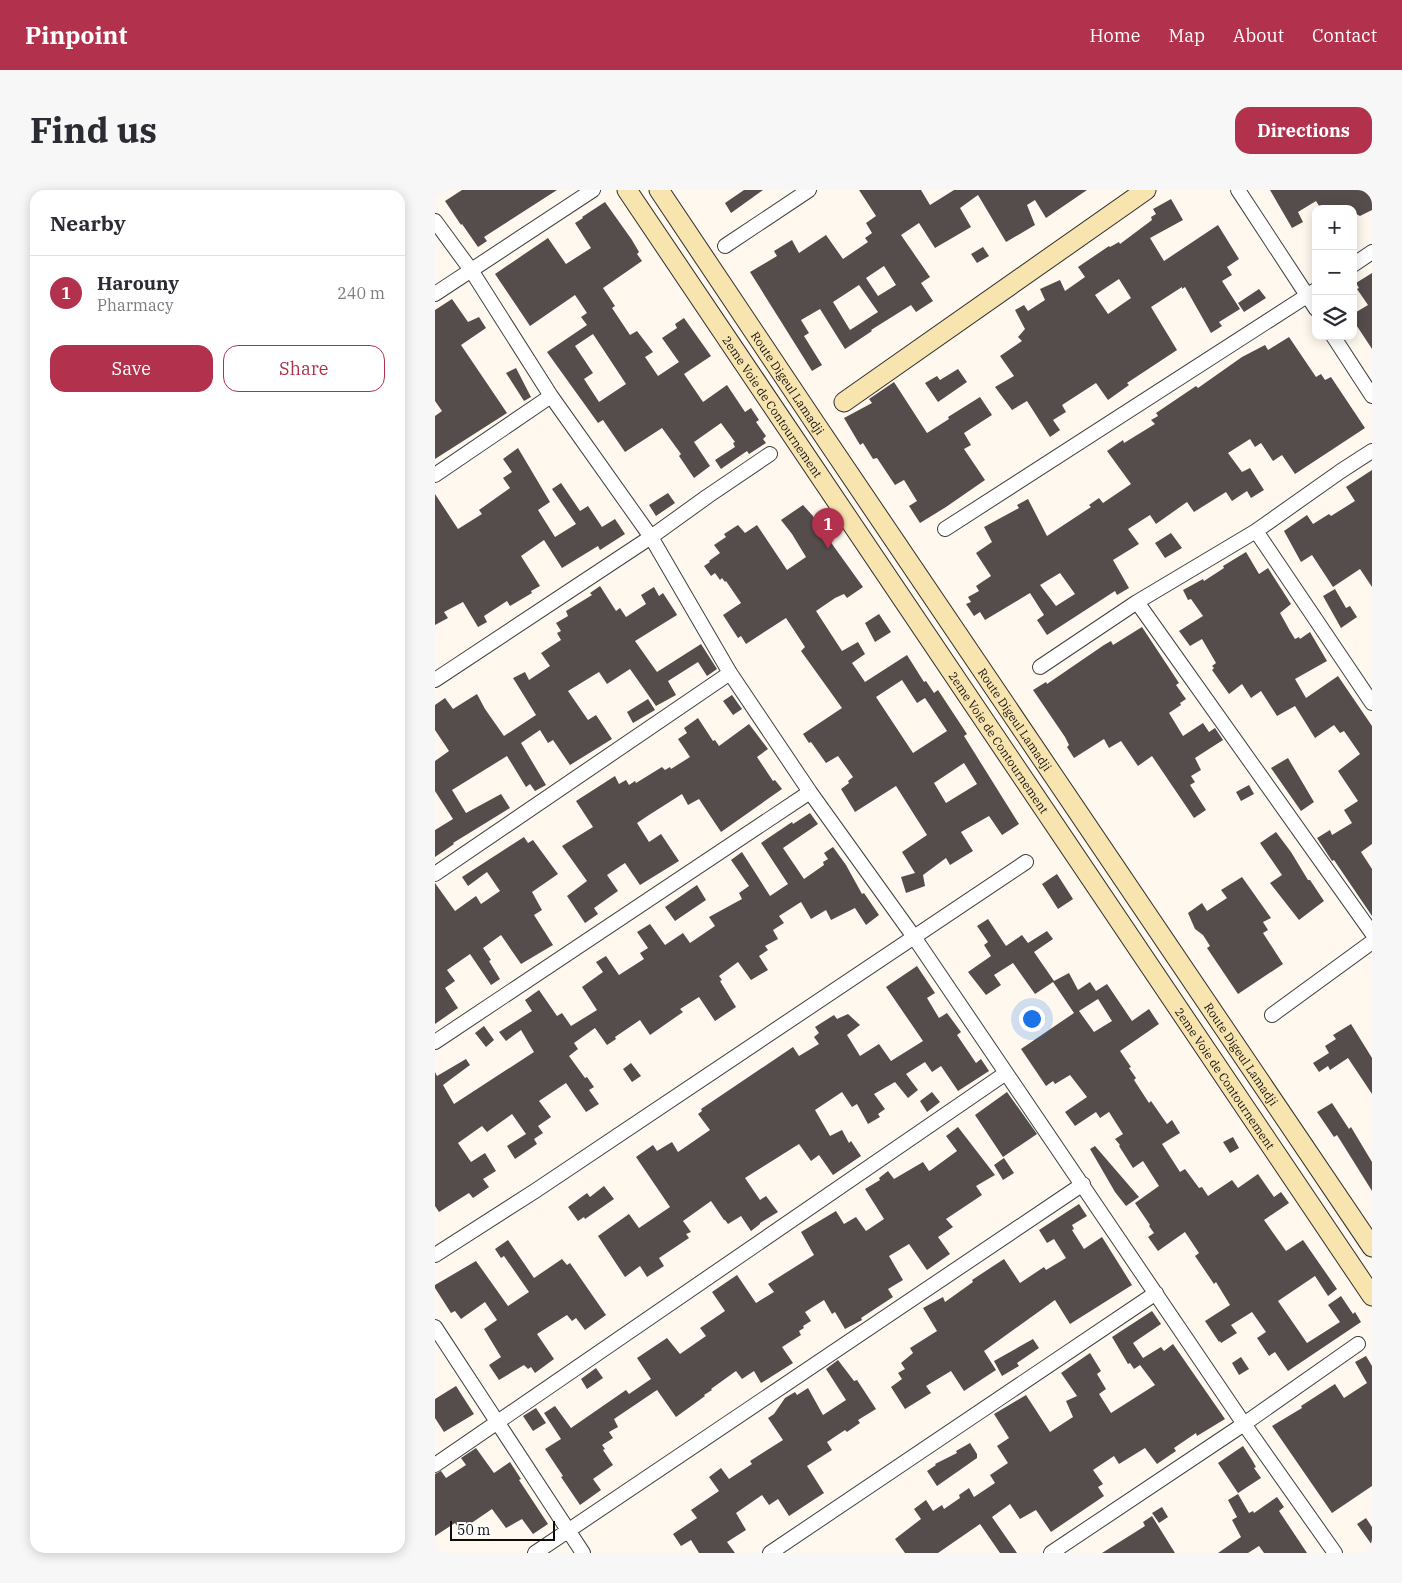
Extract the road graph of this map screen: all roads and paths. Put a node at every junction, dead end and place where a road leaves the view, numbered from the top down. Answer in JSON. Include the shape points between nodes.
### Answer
{"nodes":[{"id":1,"x":593,"y":190,"type":"edge"},
{"id":2,"x":627,"y":190,"type":"edge"},
{"id":3,"x":659,"y":190,"type":"edge"},
{"id":4,"x":809,"y":190,"type":"edge"},
{"id":5,"x":1146,"y":190,"type":"edge"},
{"id":6,"x":1238,"y":190,"type":"edge"},
{"id":7,"x":435,"y":222,"type":"edge"},
{"id":8,"x":725,"y":246,"type":"dead end"},
{"id":9,"x":1372,"y":252,"type":"edge"},
{"id":10,"x":1357,"y":262,"type":"edge"},
{"id":11,"x":471,"y":270,"type":"junction"},
{"id":12,"x":1311,"y":293,"type":"edge"},
{"id":13,"x":435,"y":294,"type":"edge"},
{"id":14,"x":1336,"y":340,"type":"edge"},
{"id":15,"x":551,"y":396,"type":"junction"},
{"id":16,"x":1372,"y":396,"type":"edge"},
{"id":17,"x":844,"y":402,"type":"dead end"},
{"id":18,"x":1372,"y":451,"type":"edge"},
{"id":19,"x":770,"y":454,"type":"dead end"},
{"id":20,"x":435,"y":475,"type":"edge"},
{"id":21,"x":945,"y":530,"type":"dead end"},
{"id":22,"x":1256,"y":531,"type":"junction"},
{"id":23,"x":651,"y":537,"type":"junction"},
{"id":24,"x":1137,"y":602,"type":"junction"},
{"id":25,"x":1040,"y":667,"type":"dead end"},
{"id":26,"x":730,"y":674,"type":"junction"},
{"id":27,"x":435,"y":680,"type":"edge"},
{"id":28,"x":1372,"y":703,"type":"edge"},
{"id":29,"x":810,"y":792,"type":"junction"},
{"id":30,"x":1027,"y":862,"type":"dead end"},
{"id":31,"x":435,"y":874,"type":"edge"},
{"id":32,"x":1372,"y":933,"type":"edge"},
{"id":33,"x":914,"y":937,"type":"junction"},
{"id":34,"x":1372,"y":942,"type":"edge"},
{"id":35,"x":1272,"y":1015,"type":"dead end"},
{"id":36,"x":435,"y":1042,"type":"edge"},
{"id":37,"x":1007,"y":1073,"type":"junction"},
{"id":38,"x":1083,"y":1184,"type":"junction"},
{"id":39,"x":1372,"y":1247,"type":"edge"},
{"id":40,"x":435,"y":1255,"type":"edge"},
{"id":41,"x":1156,"y":1293,"type":"junction"},
{"id":42,"x":1372,"y":1296,"type":"edge"},
{"id":43,"x":435,"y":1327,"type":"edge"},
{"id":44,"x":1357,"y":1344,"type":"dead end"},
{"id":45,"x":498,"y":1422,"type":"junction"},
{"id":46,"x":1244,"y":1424,"type":"junction"},
{"id":47,"x":435,"y":1464,"type":"edge"},
{"id":48,"x":568,"y":1530,"type":"junction"},
{"id":49,"x":535,"y":1553,"type":"edge"},
{"id":50,"x":583,"y":1553,"type":"edge"},
{"id":51,"x":770,"y":1553,"type":"edge"},
{"id":52,"x":1051,"y":1553,"type":"edge"},
{"id":53,"x":1335,"y":1553,"type":"edge"}],
"edges":[{"from":1,"to":11,"type":"street"},
{"from":2,"to":42,"type":"main road","name":"2eme Voie de Contournement"},
{"from":3,"to":39,"type":"main road","name":"Route Digeul Lamadji"},
{"from":4,"to":8,"type":"street"},
{"from":5,"to":17,"type":"main road"},
{"from":6,"to":12,"type":"street"},
{"from":7,"to":11,"type":"street"},
{"from":9,"to":10,"type":"street"},
{"from":11,"to":13,"type":"street"},
{"from":11,"to":15,"type":"street"},
{"from":12,"to":21,"type":"street"},
{"from":14,"to":16,"type":"street"},
{"from":15,"to":20,"type":"street"},
{"from":15,"to":23,"type":"street"},
{"from":18,"to":22,"type":"street"},
{"from":19,"to":23,"type":"street"},
{"from":22,"to":24,"type":"street"},
{"from":22,"to":28,"type":"street"},
{"from":23,"to":26,"type":"street"},
{"from":23,"to":27,"type":"street"},
{"from":24,"to":25,"type":"street"},
{"from":24,"to":32,"type":"street"},
{"from":26,"to":29,"type":"street"},
{"from":26,"to":31,"type":"street"},
{"from":29,"to":33,"type":"street"},
{"from":29,"to":36,"type":"street"},
{"from":30,"to":33,"type":"street"},
{"from":33,"to":37,"type":"street"},
{"from":33,"to":40,"type":"street"},
{"from":34,"to":35,"type":"street"},
{"from":37,"to":38,"type":"street"},
{"from":37,"to":45,"type":"street"},
{"from":38,"to":41,"type":"street"},
{"from":38,"to":48,"type":"street"},
{"from":41,"to":46,"type":"street"},
{"from":41,"to":51,"type":"street"},
{"from":43,"to":45,"type":"street"},
{"from":44,"to":46,"type":"street"},
{"from":45,"to":47,"type":"street"},
{"from":45,"to":48,"type":"street"},
{"from":46,"to":52,"type":"street"},
{"from":46,"to":53,"type":"street"},
{"from":48,"to":49,"type":"street"},
{"from":48,"to":50,"type":"street"}]}
